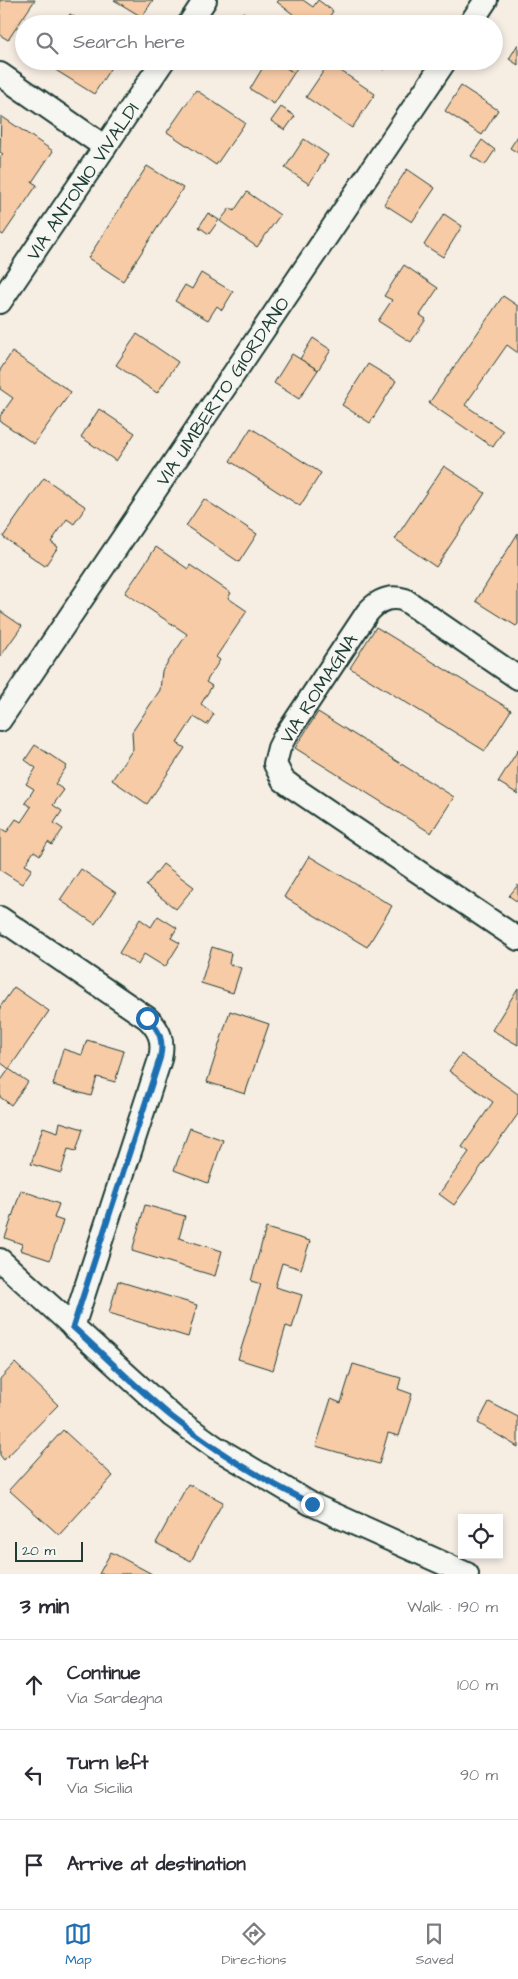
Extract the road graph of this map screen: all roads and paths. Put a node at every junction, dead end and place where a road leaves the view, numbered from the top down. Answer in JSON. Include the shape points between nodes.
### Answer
{"nodes":[{"id":1,"x":205,"y":0,"type":"edge"},
{"id":2,"x":486,"y":0,"type":"edge"},
{"id":3,"x":195,"y":15,"type":"edge"},
{"id":4,"x":476,"y":15,"type":"edge"},
{"id":5,"x":157,"y":70,"type":"edge"},
{"id":6,"x":439,"y":70,"type":"edge"},
{"id":7,"x":0,"y":74,"type":"edge"},
{"id":8,"x":105,"y":147,"type":"junction"},
{"id":9,"x":0,"y":302,"type":"edge"},
{"id":10,"x":518,"y":678,"type":"edge"},
{"id":11,"x":0,"y":720,"type":"edge"},
{"id":12,"x":0,"y":918,"type":"edge"},
{"id":13,"x":518,"y":939,"type":"edge"},
{"id":14,"x":0,"y":1260,"type":"edge"},
{"id":15,"x":73,"y":1327,"type":"junction"},
{"id":16,"x":466,"y":1574,"type":"edge"}],
"edges":[{"from":1,"to":3,"type":"street"},
{"from":2,"to":4,"type":"street"},
{"from":5,"to":8,"type":"street","name":"VIA ANTONIO VIVALDI"},
{"from":6,"to":11,"type":"street","name":"VIA UMBERTO GIORDANO"},
{"from":7,"to":8,"type":"street"},
{"from":8,"to":9,"type":"street","name":"VIA ANTONIO VIVALDI"},
{"from":10,"to":13,"type":"street","name":"VIA ROMAGNA","via":[[405,600],[382,600],[368,613],[284,738],[275,764],[283,780],[291,786]]},
{"from":12,"to":15,"type":"street","via":[[147,1018],[155,1025],[162,1040],[160,1058]]},
{"from":14,"to":15,"type":"street"},
{"from":15,"to":16,"type":"street","via":[[172,1416],[240,1463],[312,1504]]}]}
